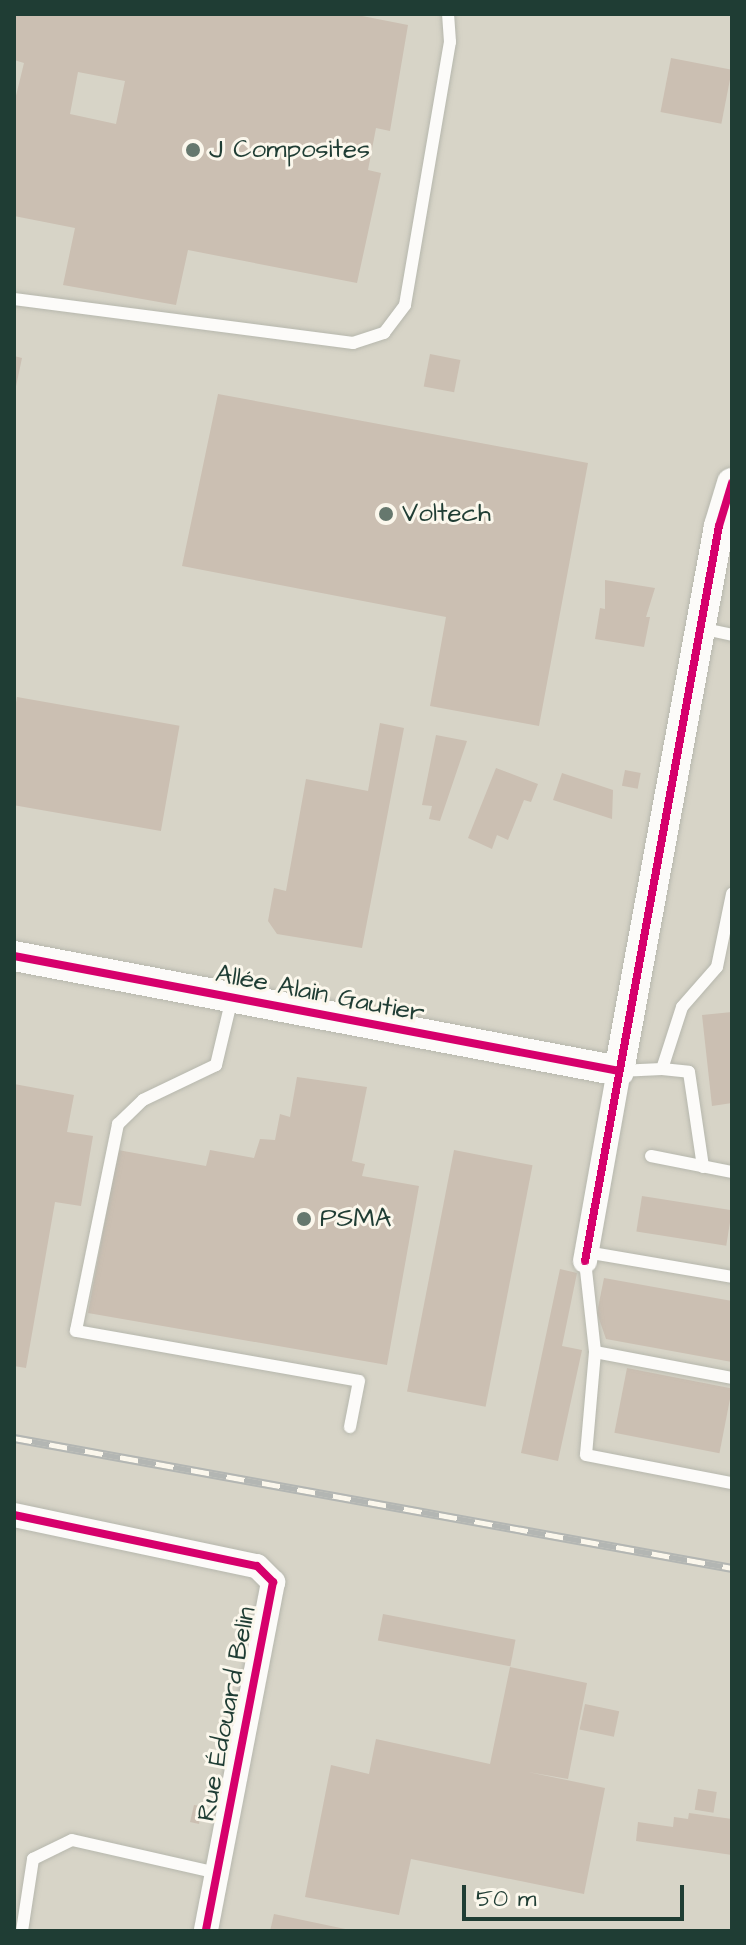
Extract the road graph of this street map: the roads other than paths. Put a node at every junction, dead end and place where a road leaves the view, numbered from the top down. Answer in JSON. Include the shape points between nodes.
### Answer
{"nodes":[{"id":1,"x":448,"y":14,"type":"edge"},
{"id":2,"x":14,"y":299,"type":"edge"},
{"id":3,"x":732,"y":483,"type":"edge"},
{"id":4,"x":700,"y":628,"type":"junction"},
{"id":5,"x":732,"y":635,"type":"edge"},
{"id":6,"x":732,"y":894,"type":"edge"},
{"id":7,"x":14,"y":956,"type":"edge"},
{"id":8,"x":232,"y":998,"type":"junction"},
{"id":9,"x":662,"y":1069,"type":"junction"},
{"id":10,"x":619,"y":1071,"type":"junction"},
{"id":11,"x":651,"y":1156,"type":"dead end"},
{"id":12,"x":703,"y":1167,"type":"junction"},
{"id":13,"x":732,"y":1172,"type":"edge"},
{"id":14,"x":585,"y":1256,"type":"junction"},
{"id":15,"x":732,"y":1277,"type":"edge"},
{"id":16,"x":595,"y":1352,"type":"junction"},
{"id":17,"x":732,"y":1378,"type":"edge"},
{"id":18,"x":350,"y":1427,"type":"dead end"},
{"id":19,"x":732,"y":1483,"type":"edge"},
{"id":20,"x":14,"y":1515,"type":"edge"},
{"id":21,"x":217,"y":1873,"type":"junction"},
{"id":22,"x":22,"y":1931,"type":"edge"},
{"id":23,"x":206,"y":1931,"type":"edge"}],
"edges":[{"from":1,"to":2,"type":"lane","via":[[450,42],[405,305],[384,333],[353,343]]},
{"from":3,"to":4,"type":"street"},
{"from":4,"to":5,"type":"lane"},
{"from":4,"to":10,"type":"street"},
{"from":6,"to":9,"type":"lane","via":[[717,967],[682,1007]]},
{"from":7,"to":8,"type":"street","name":"Allée Alain Gautier"},
{"from":8,"to":10,"type":"street","name":"Allée Alain Gautier"},
{"from":8,"to":18,"type":"lane","via":[[216,1065],[143,1100],[118,1124],[76,1331],[359,1381]]},
{"from":9,"to":10,"type":"lane"},
{"from":9,"to":12,"type":"lane","via":[[689,1072]]},
{"from":10,"to":14,"type":"street"},
{"from":11,"to":12,"type":"lane"},
{"from":12,"to":13,"type":"lane"},
{"from":14,"to":15,"type":"lane"},
{"from":14,"to":16,"type":"lane"},
{"from":16,"to":17,"type":"lane"},
{"from":16,"to":19,"type":"lane","via":[[586,1455]]},
{"from":20,"to":21,"type":"street","name":"Rue Édouard Belin","via":[[257,1566],[273,1582]]},
{"from":21,"to":22,"type":"lane","via":[[72,1840],[33,1859]]},
{"from":21,"to":23,"type":"street","name":"Rue Édouard Belin"}]}
